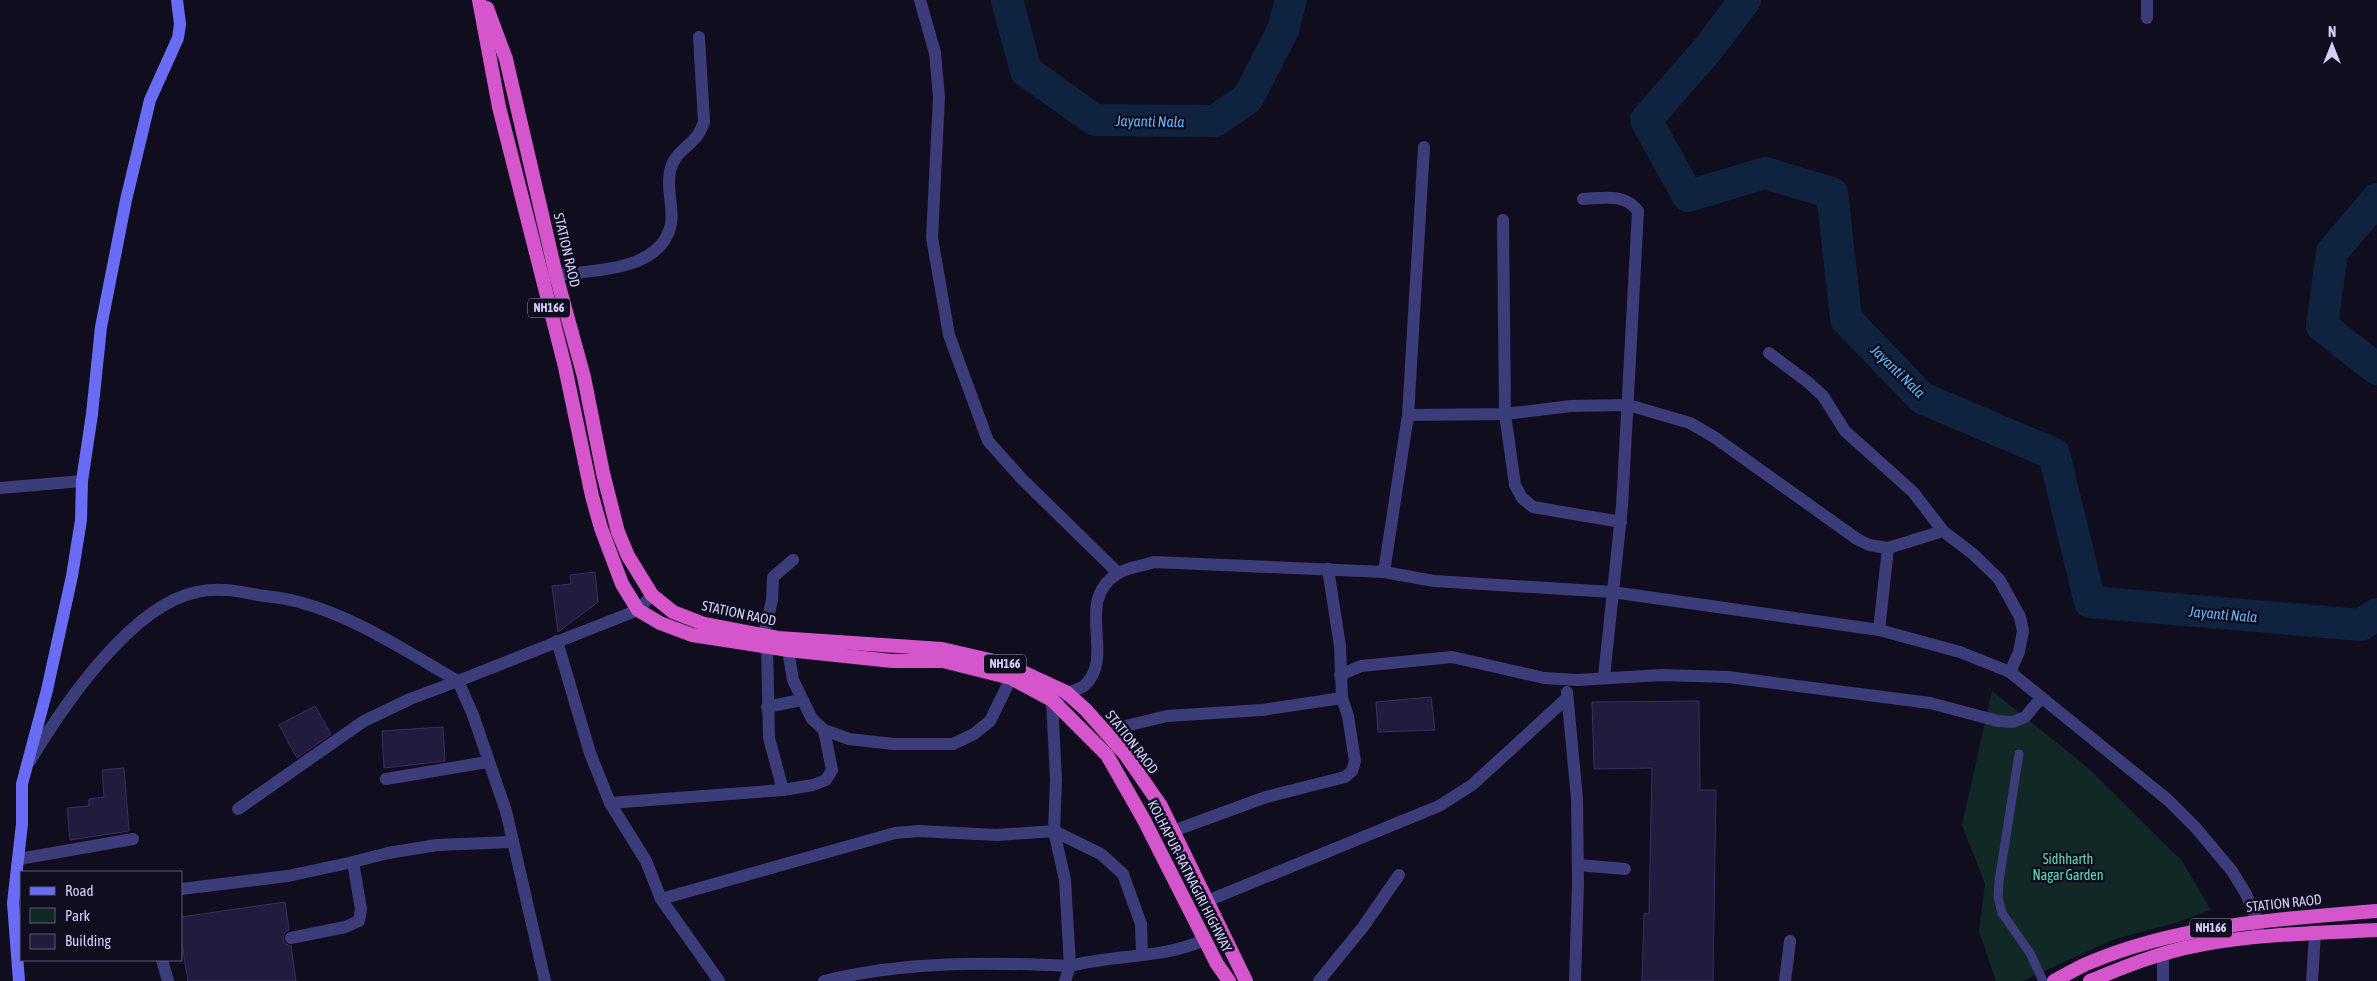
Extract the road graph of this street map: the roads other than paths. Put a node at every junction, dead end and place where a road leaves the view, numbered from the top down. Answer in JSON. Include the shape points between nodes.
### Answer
{"nodes":[{"id":1,"x":177,"y":0,"type":"edge"},
{"id":2,"x":479,"y":0,"type":"edge"},
{"id":3,"x":484,"y":0,"type":"edge"},
{"id":4,"x":920,"y":0,"type":"edge"},
{"id":5,"x":2146,"y":0,"type":"edge"},
{"id":6,"x":2146,"y":18,"type":"dead end"},
{"id":7,"x":699,"y":37,"type":"dead end"},
{"id":8,"x":1424,"y":147,"type":"dead end"},
{"id":9,"x":1582,"y":199,"type":"dead end"},
{"id":10,"x":1504,"y":220,"type":"dead end"},
{"id":11,"x":556,"y":275,"type":"junction"},
{"id":12,"x":541,"y":278,"type":"junction"},
{"id":13,"x":1769,"y":353,"type":"dead end"},
{"id":14,"x":1628,"y":405,"type":"junction"},
{"id":15,"x":1505,"y":414,"type":"junction"},
{"id":16,"x":1408,"y":415,"type":"junction"},
{"id":17,"x":82,"y":481,"type":"junction"},
{"id":18,"x":0,"y":488,"type":"edge"},
{"id":19,"x":1621,"y":522,"type":"junction"},
{"id":20,"x":1943,"y":531,"type":"junction"},
{"id":21,"x":1888,"y":548,"type":"junction"},
{"id":22,"x":793,"y":560,"type":"dead end"},
{"id":23,"x":1328,"y":570,"type":"junction"},
{"id":24,"x":1384,"y":572,"type":"junction"},
{"id":25,"x":1118,"y":573,"type":"junction"},
{"id":26,"x":1612,"y":592,"type":"junction"},
{"id":27,"x":652,"y":595,"type":"junction"},
{"id":28,"x":638,"y":610,"type":"junction"},
{"id":29,"x":1879,"y":630,"type":"junction"},
{"id":30,"x":557,"y":641,"type":"junction"},
{"id":31,"x":765,"y":641,"type":"junction"},
{"id":32,"x":788,"y":650,"type":"junction"},
{"id":33,"x":2010,"y":672,"type":"junction"},
{"id":34,"x":1340,"y":675,"type":"junction"},
{"id":35,"x":1604,"y":677,"type":"junction"},
{"id":36,"x":1011,"y":678,"type":"junction"},
{"id":37,"x":1565,"y":679,"type":"junction"},
{"id":38,"x":458,"y":680,"type":"junction"},
{"id":39,"x":1066,"y":692,"type":"junction"},
{"id":40,"x":1342,"y":698,"type":"junction"},
{"id":41,"x":1567,"y":698,"type":"junction"},
{"id":42,"x":2041,"y":698,"type":"junction"},
{"id":43,"x":801,"y":700,"type":"junction"},
{"id":44,"x":1052,"y":700,"type":"junction"},
{"id":45,"x":767,"y":707,"type":"junction"},
{"id":46,"x":1102,"y":729,"type":"junction"},
{"id":47,"x":824,"y":730,"type":"junction"},
{"id":48,"x":2019,"y":754,"type":"dead end"},
{"id":49,"x":487,"y":762,"type":"junction"},
{"id":50,"x":28,"y":764,"type":"junction"},
{"id":51,"x":386,"y":779,"type":"dead end"},
{"id":52,"x":784,"y":790,"type":"junction"},
{"id":53,"x":610,"y":803,"type":"junction"},
{"id":54,"x":238,"y":809,"type":"dead end"},
{"id":55,"x":1054,"y":831,"type":"junction"},
{"id":56,"x":1173,"y":831,"type":"junction"},
{"id":57,"x":133,"y":839,"type":"dead end"},
{"id":58,"x":512,"y":842,"type":"junction"},
{"id":59,"x":19,"y":859,"type":"junction"},
{"id":60,"x":353,"y":862,"type":"junction"},
{"id":61,"x":1578,"y":865,"type":"junction"},
{"id":62,"x":1626,"y":870,"type":"dead end"},
{"id":63,"x":1399,"y":875,"type":"dead end"},
{"id":64,"x":182,"y":889,"type":"edge"},
{"id":65,"x":661,"y":899,"type":"junction"},
{"id":66,"x":1206,"y":901,"type":"junction"},
{"id":67,"x":2377,"y":911,"type":"edge"},
{"id":68,"x":2257,"y":921,"type":"junction"},
{"id":69,"x":2377,"y":930,"type":"edge"},
{"id":70,"x":2315,"y":933,"type":"junction"},
{"id":71,"x":291,"y":938,"type":"dead end"},
{"id":72,"x":2259,"y":938,"type":"junction"},
{"id":73,"x":1204,"y":940,"type":"junction"},
{"id":74,"x":1790,"y":941,"type":"dead end"},
{"id":75,"x":1142,"y":954,"type":"junction"},
{"id":76,"x":2163,"y":954,"type":"junction"},
{"id":77,"x":162,"y":961,"type":"edge"},
{"id":78,"x":1070,"y":966,"type":"junction"},
{"id":79,"x":18,"y":981,"type":"edge"},
{"id":80,"x":168,"y":981,"type":"edge"},
{"id":81,"x":545,"y":981,"type":"edge"},
{"id":82,"x":719,"y":981,"type":"edge"},
{"id":83,"x":824,"y":981,"type":"edge"},
{"id":84,"x":1065,"y":981,"type":"edge"},
{"id":85,"x":1229,"y":981,"type":"edge"},
{"id":86,"x":1246,"y":981,"type":"edge"},
{"id":87,"x":1319,"y":981,"type":"edge"},
{"id":88,"x":1575,"y":981,"type":"edge"},
{"id":89,"x":1785,"y":981,"type":"edge"},
{"id":90,"x":2043,"y":981,"type":"edge"},
{"id":91,"x":2054,"y":981,"type":"edge"},
{"id":92,"x":2090,"y":981,"type":"edge"},
{"id":93,"x":2163,"y":981,"type":"edge"},
{"id":94,"x":2312,"y":981,"type":"edge"}],
"edges":[{"from":1,"to":17,"type":"main road","via":[[178,38],[150,100],[126,200],[101,327]]},
{"from":2,"to":12,"type":"highway","number":"NH166","via":[[499,108]]},
{"from":3,"to":11,"type":"highway","name":"STATION RAOD","number":"NH166","via":[[506,59]]},
{"from":4,"to":25,"type":"street","via":[[935,53],[939,97],[932,238],[949,335],[988,441]]},
{"from":5,"to":6,"type":"street"},
{"from":7,"to":11,"type":"street","via":[[704,122],[700,134],[673,163],[670,179],[672,222],[668,235],[642,260],[595,272]]},
{"from":8,"to":16,"type":"street"},
{"from":9,"to":14,"type":"street","via":[[1619,197],[1631,202],[1638,211]]},
{"from":10,"to":15,"type":"street"},
{"from":11,"to":12,"type":"street"},
{"from":11,"to":27,"type":"highway","name":"STATION RAOD","number":"NH166","via":[[584,377],[618,532],[628,556]]},
{"from":12,"to":28,"type":"highway","number":"NH166","via":[[565,367],[601,528],[622,584]]},
{"from":13,"to":20,"type":"street","via":[[1823,396],[1845,431],[1913,492]]},
{"from":14,"to":15,"type":"street","via":[[1572,406]]},
{"from":14,"to":19,"type":"street"},
{"from":14,"to":21,"type":"street","via":[[1690,423],[1857,540]]},
{"from":15,"to":16,"type":"street"},
{"from":15,"to":19,"type":"street","via":[[1515,485],[1522,498],[1533,507]]},
{"from":16,"to":24,"type":"street"},
{"from":17,"to":18,"type":"street"},
{"from":17,"to":50,"type":"main road","via":[[81,520],[72,576]]},
{"from":19,"to":26,"type":"street"},
{"from":20,"to":21,"type":"street"},
{"from":20,"to":33,"type":"street","via":[[1974,554],[1999,579],[2020,617],[2023,631],[2019,652]]},
{"from":21,"to":29,"type":"street"},
{"from":22,"to":31,"type":"street","via":[[773,577]]},
{"from":23,"to":24,"type":"street"},
{"from":23,"to":25,"type":"street","via":[[1154,562]]},
{"from":23,"to":34,"type":"street","via":[[1340,646]]},
{"from":24,"to":26,"type":"street","via":[[1434,581]]},
{"from":25,"to":39,"type":"street","via":[[1103,587],[1095,606],[1098,643],[1094,670],[1084,687]]},
{"from":26,"to":29,"type":"street"},
{"from":26,"to":35,"type":"street"},
{"from":27,"to":28,"type":"street"},
{"from":27,"to":31,"type":"highway","name":"STATION RAOD","number":"NH166","via":[[673,612]]},
{"from":28,"to":30,"type":"street"},
{"from":28,"to":31,"type":"highway","name":"KOLHAPUR-RATNAGIRI HIGHWAY","number":"NH166","via":[[678,631]]},
{"from":29,"to":33,"type":"street","via":[[1960,652]]},
{"from":30,"to":38,"type":"street"},
{"from":30,"to":53,"type":"street","via":[[590,753]]},
{"from":31,"to":32,"type":"highway","name":"KOLHAPUR-RATNAGIRI HIGHWAY","number":"NH166"},
{"from":31,"to":39,"type":"highway","name":"STATION RAOD","number":"NH166","via":[[942,649],[1003,663]]},
{"from":31,"to":45,"type":"street"},
{"from":32,"to":36,"type":"highway","name":"KOLHAPUR-RATNAGIRI HIGHWAY","number":"NH166","via":[[892,661],[943,662]]},
{"from":32,"to":43,"type":"street","via":[[793,680]]},
{"from":33,"to":42,"type":"street"},
{"from":34,"to":37,"type":"street","via":[[1361,666],[1452,657],[1544,678]]},
{"from":34,"to":40,"type":"street"},
{"from":35,"to":37,"type":"street"},
{"from":35,"to":42,"type":"street","via":[[1728,677],[1930,703],[2014,722],[2024,718]]},
{"from":36,"to":44,"type":"highway","name":"KOLHAPUR-RATNAGIRI HIGHWAY","number":"NH166"},
{"from":36,"to":47,"type":"street","via":[[990,721],[974,734],[953,744],[894,744],[849,739]]},
{"from":37,"to":41,"type":"street"},
{"from":38,"to":49,"type":"street"},
{"from":38,"to":50,"type":"street","via":[[362,626],[319,608],[226,589],[197,592],[154,612],[126,634],[84,680]]},
{"from":38,"to":54,"type":"street","via":[[364,721]]},
{"from":39,"to":44,"type":"street"},
{"from":39,"to":46,"type":"highway","name":"STATION RAOD","number":"NH166"},
{"from":40,"to":46,"type":"street","via":[[1262,710],[1167,716]]},
{"from":40,"to":56,"type":"street","via":[[1355,761],[1352,771],[1345,777],[1266,797]]},
{"from":41,"to":61,"type":"street","via":[[1577,799]]},
{"from":41,"to":66,"type":"street","via":[[1472,785],[1439,806]]},
{"from":42,"to":68,"type":"street","via":[[2168,800],[2196,828],[2232,871]]},
{"from":43,"to":45,"type":"street"},
{"from":43,"to":47,"type":"street","via":[[812,719]]},
{"from":44,"to":55,"type":"street","via":[[1056,780]]},
{"from":44,"to":73,"type":"highway","name":"KOLHAPUR-RATNAGIRI HIGHWAY","number":"NH166","via":[[1107,755],[1144,820]]},
{"from":45,"to":52,"type":"street","via":[[769,738]]},
{"from":46,"to":56,"type":"highway","name":"STATION RAOD","number":"NH166","via":[[1125,754],[1161,806]]},
{"from":47,"to":52,"type":"street","via":[[832,770],[826,780]]},
{"from":48,"to":90,"type":"lane","via":[[1998,897],[2002,913],[2030,953]]},
{"from":49,"to":51,"type":"street"},
{"from":49,"to":58,"type":"street","via":[[506,811]]},
{"from":50,"to":59,"type":"main road","via":[[22,784]]},
{"from":52,"to":53,"type":"street"},
{"from":53,"to":65,"type":"street","via":[[646,861]]},
{"from":55,"to":65,"type":"street","via":[[997,835],[895,833]]},
{"from":55,"to":75,"type":"street","via":[[1101,854],[1123,874],[1141,924]]},
{"from":55,"to":78,"type":"street","via":[[1065,880]]},
{"from":56,"to":66,"type":"highway","name":"STATION RAOD","number":"NH166"},
{"from":57,"to":59,"type":"street"},
{"from":58,"to":60,"type":"street","via":[[438,845]]},
{"from":58,"to":81,"type":"street"},
{"from":59,"to":79,"type":"main road","via":[[13,903]]},
{"from":60,"to":64,"type":"street","via":[[288,876]]},
{"from":60,"to":71,"type":"street","via":[[361,909],[359,921]]},
{"from":61,"to":62,"type":"street"},
{"from":61,"to":88,"type":"street"},
{"from":63,"to":87,"type":"street","via":[[1363,927]]},
{"from":65,"to":82,"type":"street"},
{"from":66,"to":86,"type":"highway","name":"STATION RAOD","number":"NH166"},
{"from":67,"to":68,"type":"highway","name":"STATION RAOD","number":"NH166"},
{"from":68,"to":72,"type":"street"},
{"from":68,"to":91,"type":"highway","name":"STATION RAOD","number":"NH166","via":[[2196,930],[2135,947],[2090,962]]},
{"from":69,"to":70,"type":"highway","number":"NH166"},
{"from":70,"to":72,"type":"highway","number":"NH166"},
{"from":70,"to":94,"type":"street"},
{"from":72,"to":76,"type":"highway","number":"NH166","via":[[2198,945]]},
{"from":73,"to":75,"type":"street","via":[[1186,948]]},
{"from":73,"to":85,"type":"highway","name":"KOLHAPUR-RATNAGIRI HIGHWAY","number":"NH166"},
{"from":74,"to":89,"type":"street"},
{"from":75,"to":78,"type":"street","via":[[1090,960]]},
{"from":76,"to":92,"type":"highway","number":"NH166","via":[[2139,960]]},
{"from":76,"to":93,"type":"street"},
{"from":77,"to":80,"type":"street"},
{"from":78,"to":83,"type":"street","via":[[989,962],[931,964],[858,973]]},
{"from":78,"to":84,"type":"street"}]}
